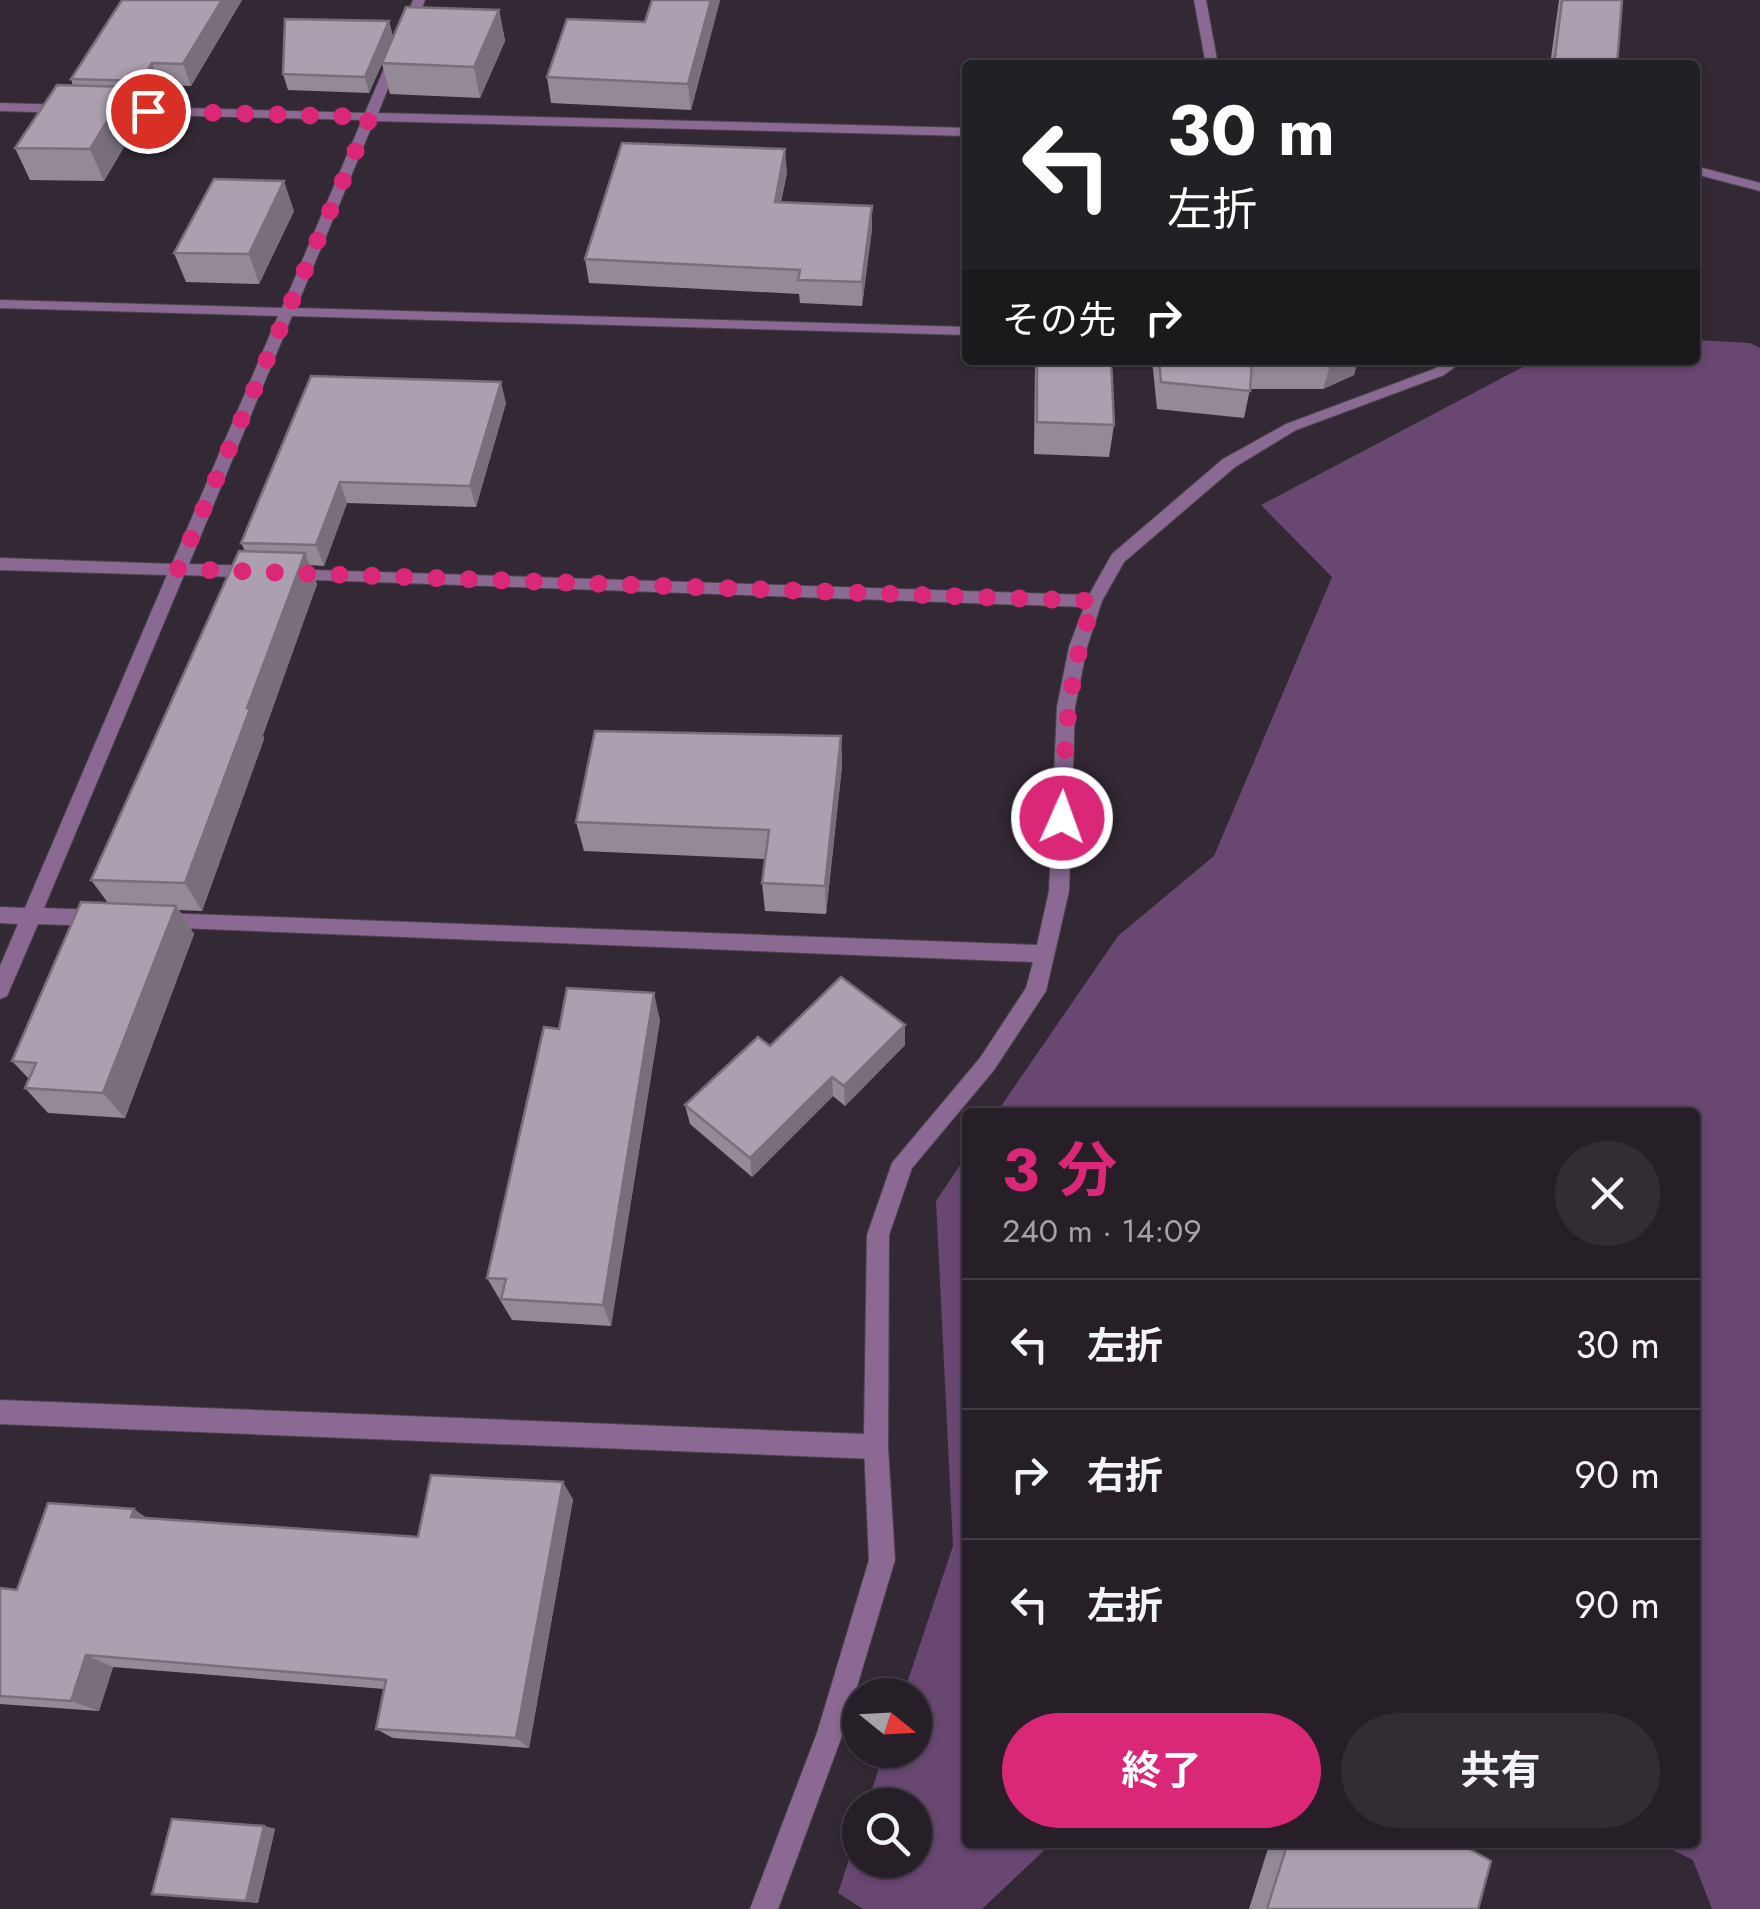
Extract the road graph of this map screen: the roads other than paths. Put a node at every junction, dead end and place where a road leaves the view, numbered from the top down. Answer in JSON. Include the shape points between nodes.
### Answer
{"nodes":[{"id":1,"x":420,"y":0,"type":"edge"},
{"id":2,"x":1200,"y":0,"type":"edge"},
{"id":3,"x":1211,"y":60,"type":"edge"},
{"id":4,"x":0,"y":108,"type":"edge"},
{"id":5,"x":78,"y":110,"type":"edge"},
{"id":6,"x":98,"y":110,"type":"edge"},
{"id":7,"x":370,"y":117,"type":"junction"},
{"id":8,"x":962,"y":132,"type":"edge"},
{"id":9,"x":1700,"y":171,"type":"edge"},
{"id":10,"x":1760,"y":187,"type":"edge"},
{"id":11,"x":0,"y":304,"type":"edge"},
{"id":12,"x":287,"y":314,"type":"junction"},
{"id":13,"x":962,"y":332,"type":"edge"},
{"id":14,"x":1450,"y":365,"type":"edge"},
{"id":15,"x":0,"y":564,"type":"edge"},
{"id":16,"x":178,"y":569,"type":"junction"},
{"id":17,"x":1094,"y":601,"type":"junction"},
{"id":18,"x":0,"y":914,"type":"edge"},
{"id":19,"x":32,"y":916,"type":"junction"},
{"id":20,"x":1044,"y":954,"type":"junction"},
{"id":21,"x":0,"y":990,"type":"edge"},
{"id":22,"x":0,"y":1412,"type":"edge"},
{"id":23,"x":876,"y":1448,"type":"junction"},
{"id":24,"x":764,"y":1909,"type":"edge"}],
"edges":[{"from":1,"to":7,"type":"street"},
{"from":2,"to":3,"type":"street"},
{"from":4,"to":5,"type":"street"},
{"from":6,"to":7,"type":"street"},
{"from":7,"to":8,"type":"street"},
{"from":7,"to":12,"type":"street"},
{"from":9,"to":10,"type":"street"},
{"from":11,"to":12,"type":"street"},
{"from":12,"to":13,"type":"street"},
{"from":12,"to":16,"type":"street"},
{"from":14,"to":17,"type":"street","via":[[1291,428],[1229,463],[1118,558]]},
{"from":15,"to":16,"type":"street"},
{"from":16,"to":17,"type":"street"},
{"from":16,"to":19,"type":"street"},
{"from":17,"to":20,"type":"street","via":[[1066,707],[1059,892]]},
{"from":18,"to":19,"type":"street"},
{"from":19,"to":20,"type":"street"},
{"from":19,"to":21,"type":"street"},
{"from":20,"to":23,"type":"street","via":[[1036,991],[987,1064],[903,1163],[878,1235]]},
{"from":22,"to":23,"type":"street"},
{"from":23,"to":24,"type":"street","via":[[882,1560],[830,1733]]}]}
